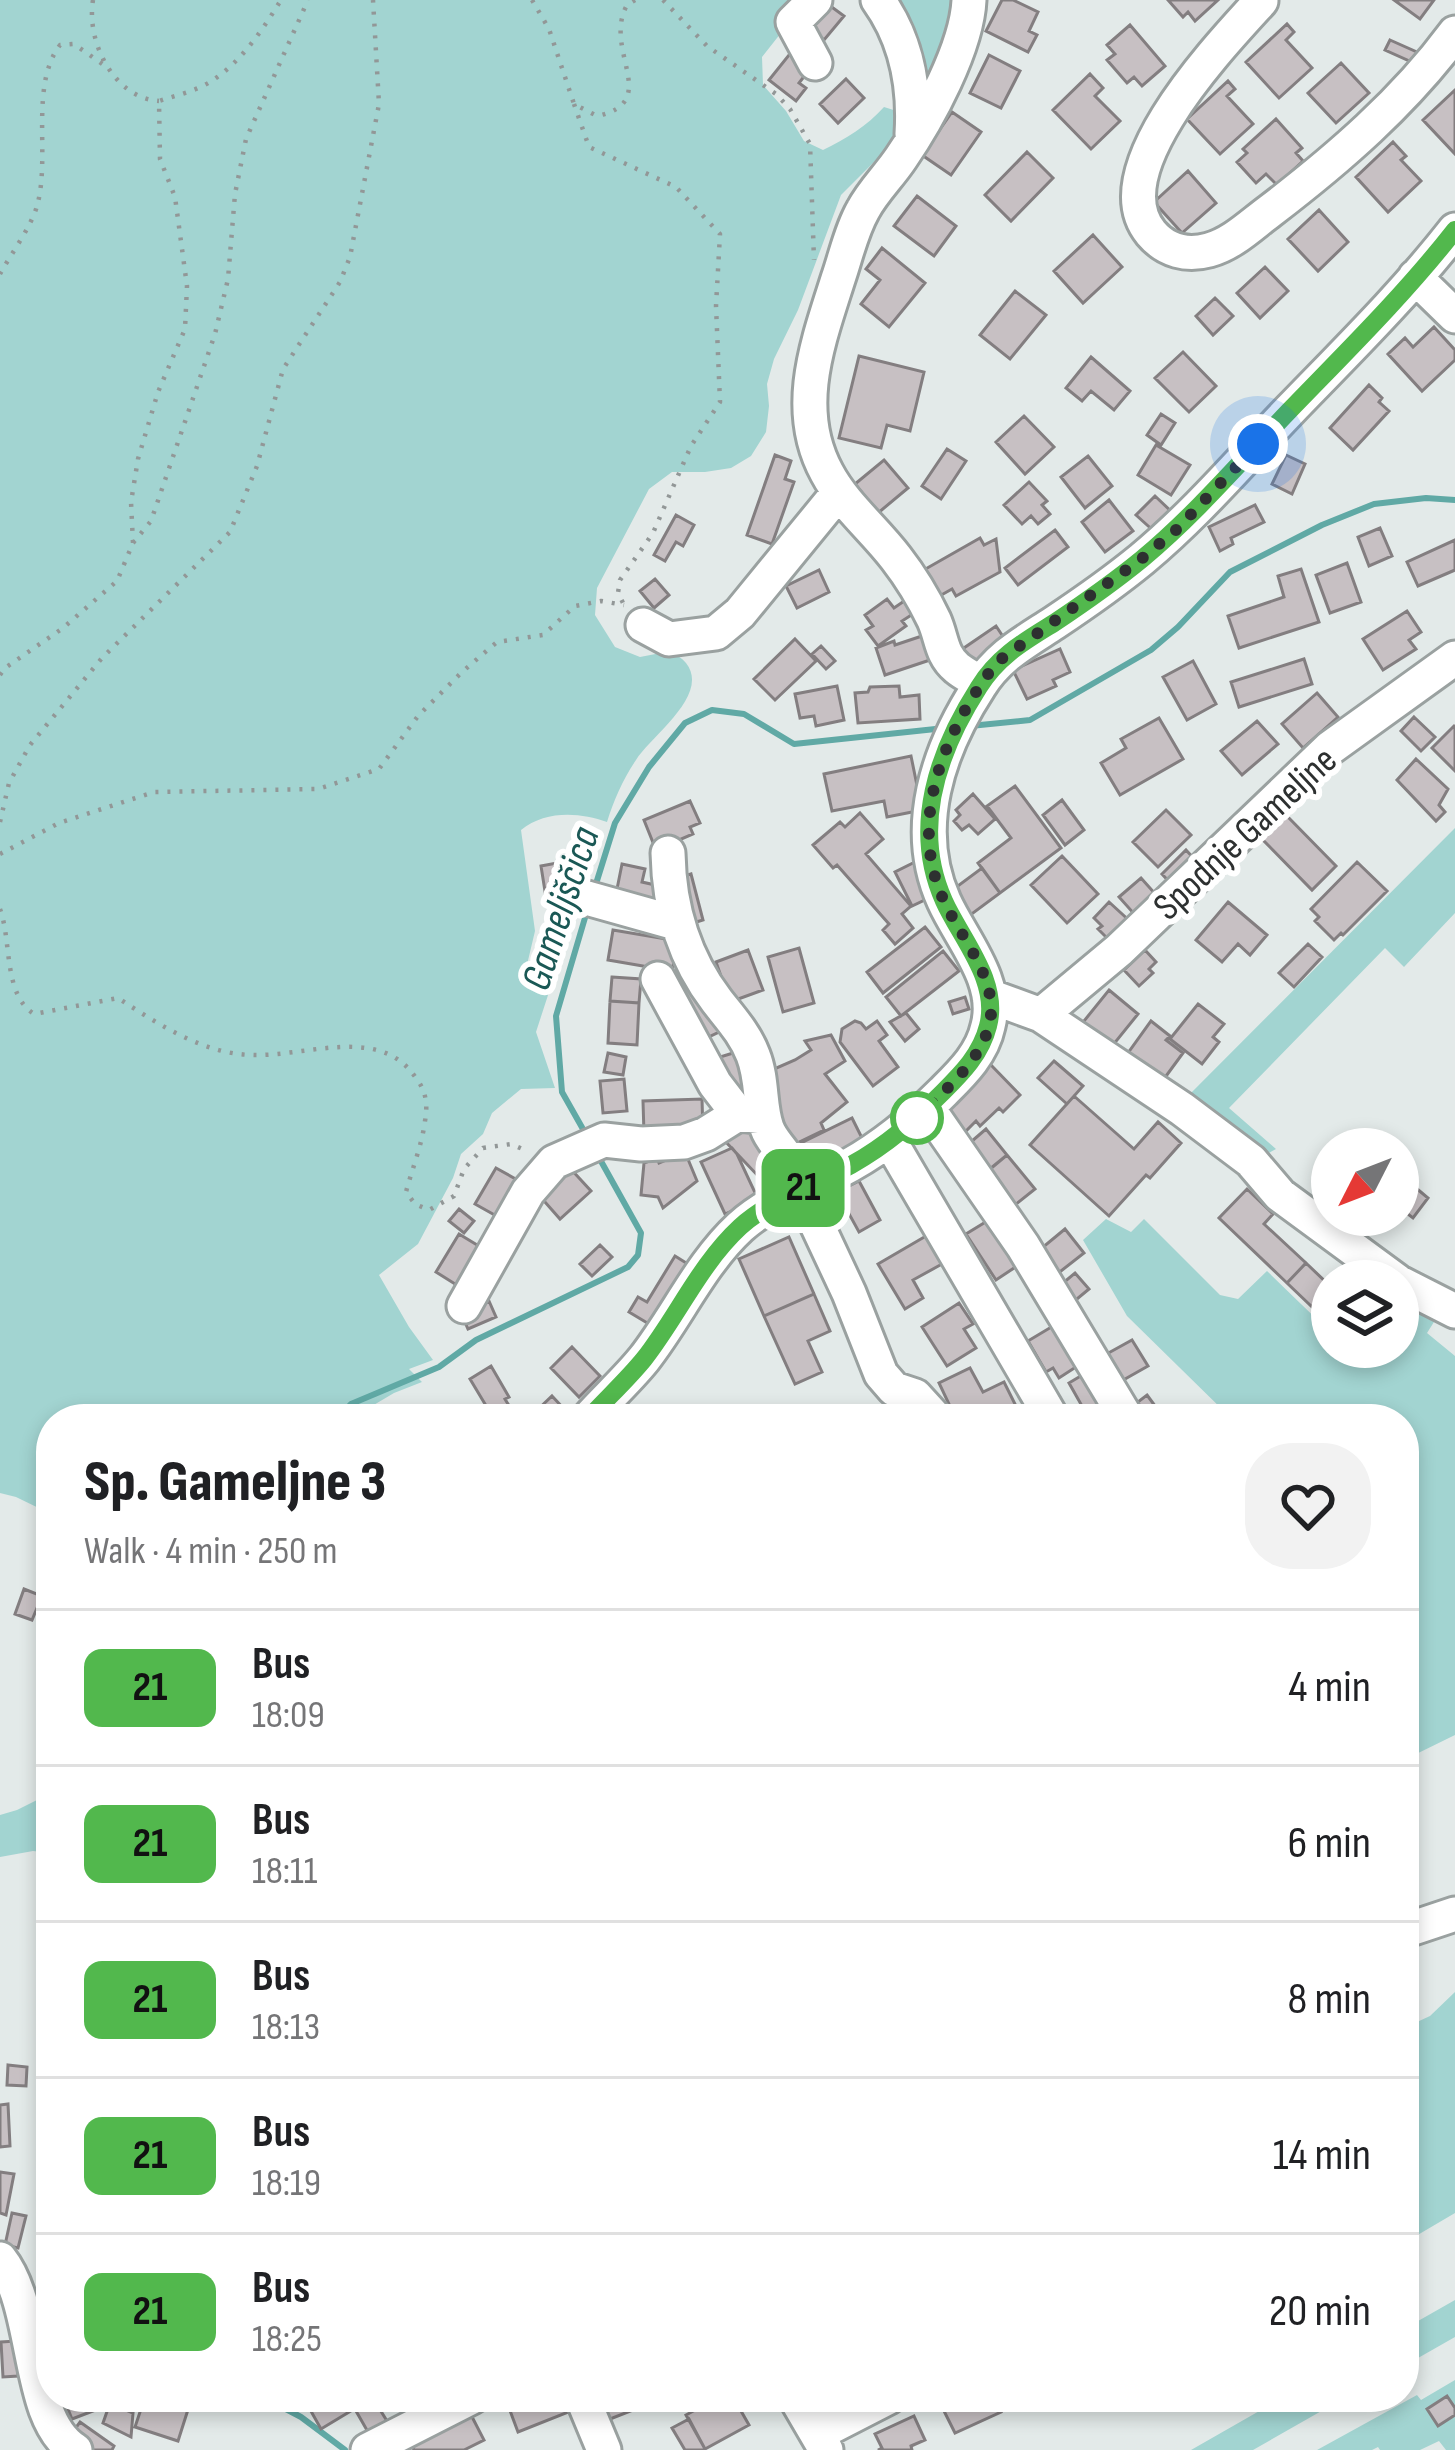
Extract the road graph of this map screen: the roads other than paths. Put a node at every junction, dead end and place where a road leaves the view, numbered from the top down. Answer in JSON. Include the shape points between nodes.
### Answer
{"nodes":[{"id":1,"x":815,"y":0,"type":"edge"},
{"id":2,"x":878,"y":0,"type":"edge"},
{"id":3,"x":969,"y":0,"type":"edge"},
{"id":4,"x":1261,"y":1,"type":"edge"},
{"id":5,"x":1454,"y":35,"type":"edge"},
{"id":6,"x":814,"y":63,"type":"dead end"},
{"id":7,"x":911,"y":142,"type":"junction"},
{"id":8,"x":1455,"y":230,"type":"edge"},
{"id":9,"x":1415,"y":277,"type":"junction"},
{"id":10,"x":1455,"y":316,"type":"edge"},
{"id":11,"x":839,"y":492,"type":"junction"},
{"id":12,"x":634,"y":615,"type":"road end"},
{"id":13,"x":1455,"y":658,"type":"edge"},
{"id":14,"x":975,"y":693,"type":"junction"},
{"id":15,"x":668,"y":853,"type":"dead end"},
{"id":16,"x":586,"y":898,"type":"dead end"},
{"id":17,"x":676,"y":923,"type":"junction"},
{"id":18,"x":658,"y":980,"type":"dead end"},
{"id":19,"x":989,"y":996,"type":"junction"},
{"id":20,"x":1041,"y":1015,"type":"junction"},
{"id":21,"x":927,"y":1107,"type":"junction"},
{"id":22,"x":751,"y":1115,"type":"junction"},
{"id":23,"x":890,"y":1141,"type":"junction"},
{"id":24,"x":801,"y":1189,"type":"junction"},
{"id":25,"x":1369,"y":1260,"type":"edge"},
{"id":26,"x":1419,"y":1292,"type":"edge"},
{"id":27,"x":464,"y":1306,"type":"dead end"},
{"id":28,"x":1455,"y":1311,"type":"edge"},
{"id":29,"x":602,"y":1404,"type":"edge"},
{"id":30,"x":922,"y":1404,"type":"edge"},
{"id":31,"x":1045,"y":1404,"type":"edge"},
{"id":32,"x":1117,"y":1404,"type":"edge"},
{"id":33,"x":1455,"y":1913,"type":"edge"},
{"id":34,"x":1419,"y":1926,"type":"edge"},
{"id":35,"x":0,"y":2259,"type":"edge"},
{"id":36,"x":36,"y":2362,"type":"edge"},
{"id":37,"x":48,"y":2412,"type":"edge"},
{"id":38,"x":443,"y":2412,"type":"edge"},
{"id":39,"x":588,"y":2412,"type":"edge"},
{"id":40,"x":804,"y":2412,"type":"edge"},
{"id":41,"x":866,"y":2412,"type":"edge"},
{"id":42,"x":821,"y":2442,"type":"edge"},
{"id":43,"x":370,"y":2449,"type":"edge"},
{"id":44,"x":75,"y":2450,"type":"edge"},
{"id":45,"x":604,"y":2450,"type":"edge"}],
"edges":[{"from":1,"to":6,"type":"street","via":[[793,22]]},
{"from":2,"to":7,"type":"street","via":[[911,76]]},
{"from":3,"to":7,"type":"street","via":[[962,39]]},
{"from":4,"to":5,"type":"street","via":[[1154,138],[1138,187],[1141,220],[1179,253],[1228,243],[1289,196],[1417,82]]},
{"from":7,"to":11,"type":"street","via":[[864,207],[818,339],[810,425]]},
{"from":8,"to":9,"type":"street"},
{"from":9,"to":10,"type":"street"},
{"from":9,"to":14,"type":"street","via":[[1176,530],[1019,644]]},
{"from":11,"to":12,"type":"street","via":[[716,633],[669,639]]},
{"from":11,"to":14,"type":"street","via":[[906,572],[941,648]]},
{"from":13,"to":20,"type":"street","name":"Spodnje Gameljne","via":[[1330,748]]},
{"from":14,"to":19,"type":"street","via":[[940,763],[928,847]]},
{"from":15,"to":17,"type":"street"},
{"from":16,"to":17,"type":"street"},
{"from":17,"to":22,"type":"street","via":[[753,1053],[762,1081]]},
{"from":18,"to":22,"type":"street","via":[[715,1084]]},
{"from":19,"to":20,"type":"street"},
{"from":19,"to":21,"type":"street","via":[[982,1046]]},
{"from":20,"to":25,"type":"street","via":[[1251,1161],[1280,1195]]},
{"from":21,"to":23,"type":"street"},
{"from":21,"to":32,"type":"street"},
{"from":22,"to":24,"type":"street","via":[[788,1157]]},
{"from":22,"to":27,"type":"street","via":[[684,1142],[580,1150],[528,1192]]},
{"from":23,"to":24,"type":"street"},
{"from":23,"to":31,"type":"street"},
{"from":24,"to":29,"type":"street","via":[[741,1226]]},
{"from":24,"to":30,"type":"street","via":[[881,1374]]},
{"from":26,"to":28,"type":"street"},
{"from":33,"to":34,"type":"street"},
{"from":35,"to":36,"type":"street"},
{"from":37,"to":44,"type":"street"},
{"from":38,"to":43,"type":"street"},
{"from":39,"to":45,"type":"street"},
{"from":40,"to":42,"type":"street"},
{"from":41,"to":42,"type":"street"}]}
